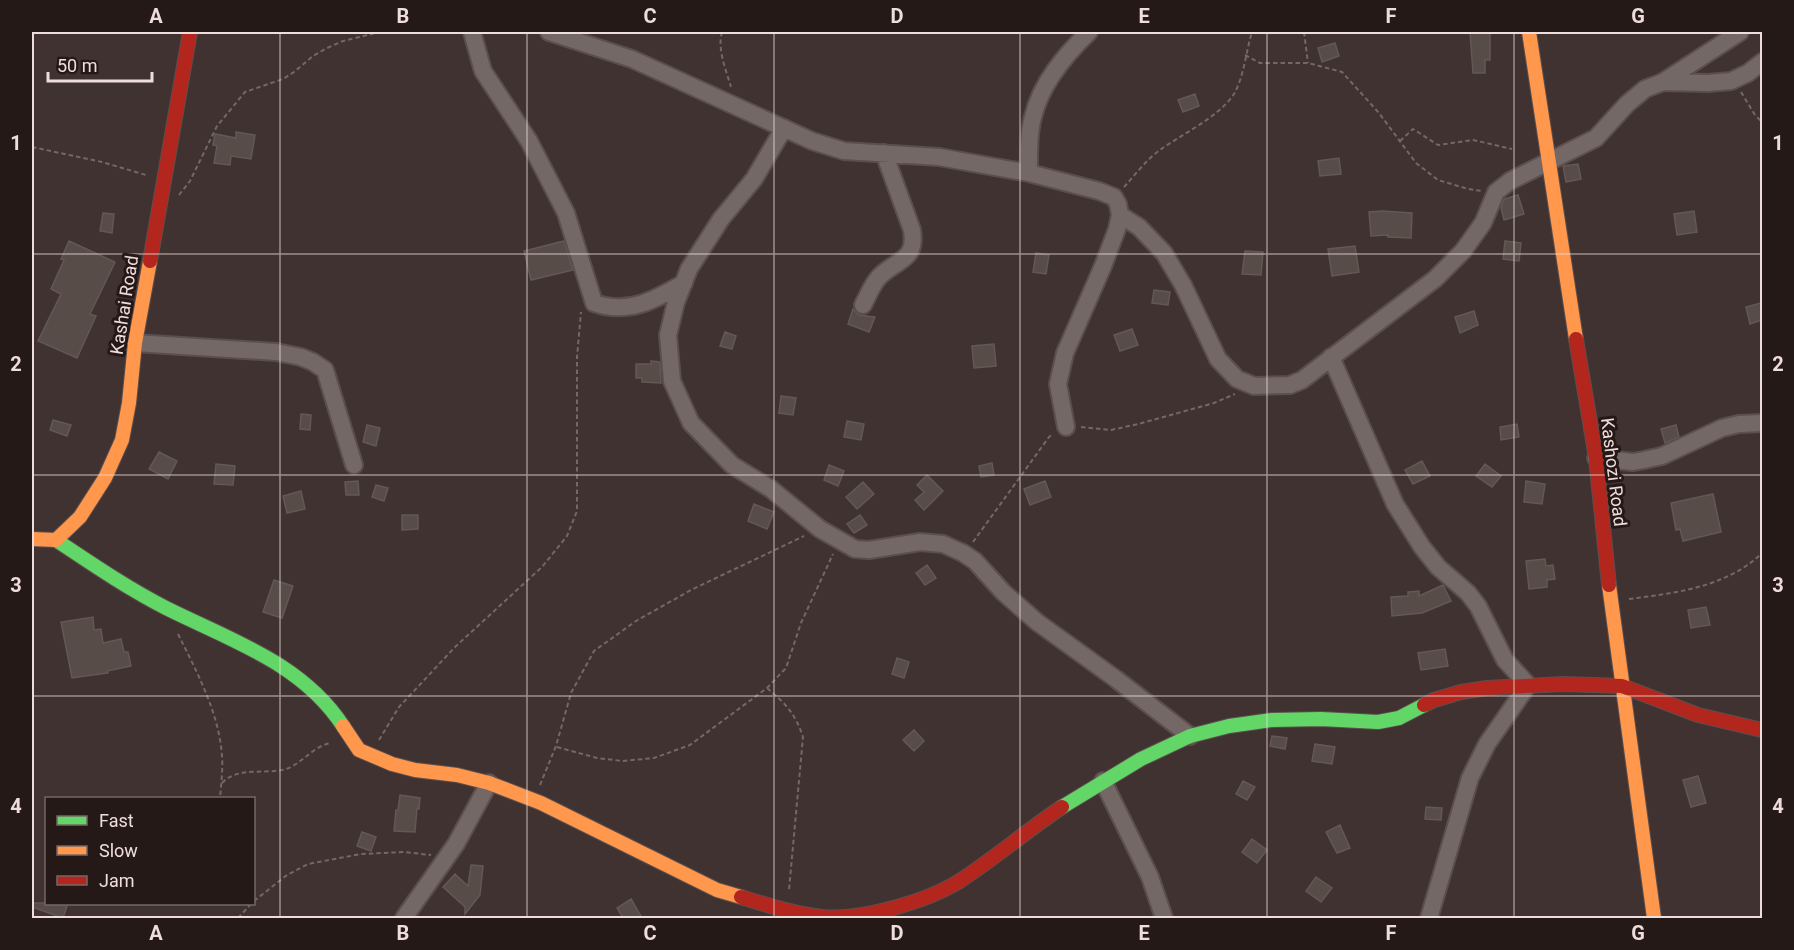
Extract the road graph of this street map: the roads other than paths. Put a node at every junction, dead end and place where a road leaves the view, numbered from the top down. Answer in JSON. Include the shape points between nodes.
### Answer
{"nodes":[{"id":1,"x":190,"y":32,"type":"edge"},
{"id":2,"x":472,"y":32,"type":"edge"},
{"id":3,"x":549,"y":32,"type":"edge"},
{"id":4,"x":1089,"y":32,"type":"edge"},
{"id":5,"x":1529,"y":32,"type":"edge"},
{"id":6,"x":1740,"y":32,"type":"edge"},
{"id":7,"x":1762,"y":63,"type":"edge"},
{"id":8,"x":1663,"y":82,"type":"junction"},
{"id":9,"x":784,"y":128,"type":"junction"},
{"id":10,"x":884,"y":153,"type":"junction"},
{"id":11,"x":1549,"y":162,"type":"junction"},
{"id":12,"x":1029,"y":173,"type":"junction"},
{"id":13,"x":1120,"y":215,"type":"junction"},
{"id":14,"x":684,"y":283,"type":"junction"},
{"id":15,"x":863,"y":305,"type":"dead end"},
{"id":16,"x":135,"y":343,"type":"junction"},
{"id":17,"x":1330,"y":357,"type":"junction"},
{"id":18,"x":1762,"y":423,"type":"edge"},
{"id":19,"x":1066,"y":427,"type":"road end"},
{"id":20,"x":1596,"y":458,"type":"junction"},
{"id":21,"x":354,"y":465,"type":"dead end"},
{"id":22,"x":32,"y":539,"type":"edge"},
{"id":23,"x":56,"y":540,"type":"junction"},
{"id":24,"x":1528,"y":685,"type":"junction"},
{"id":25,"x":1622,"y":686,"type":"junction"},
{"id":26,"x":1762,"y":730,"type":"edge"},
{"id":27,"x":1190,"y":736,"type":"junction"},
{"id":28,"x":1103,"y":781,"type":"junction"},
{"id":29,"x":489,"y":783,"type":"junction"},
{"id":30,"x":404,"y":918,"type":"edge"},
{"id":31,"x":844,"y":918,"type":"edge"},
{"id":32,"x":1164,"y":918,"type":"edge"},
{"id":33,"x":1428,"y":918,"type":"edge"},
{"id":34,"x":1654,"y":918,"type":"edge"}],
"edges":[{"from":1,"to":16,"type":"street","name":"Kashai Road"},
{"from":2,"to":14,"type":"street","via":[[483,71],[529,141],[566,213],[594,303],[616,308],[656,300]]},
{"from":3,"to":9,"type":"street","via":[[632,59]]},
{"from":4,"to":12,"type":"street","via":[[1050,77],[1037,104],[1032,118]]},
{"from":5,"to":11,"type":"street","name":"Kashozi Road"},
{"from":6,"to":8,"type":"street"},
{"from":7,"to":8,"type":"street","via":[[1731,81]]},
{"from":8,"to":11,"type":"street","via":[[1645,89],[1596,138]]},
{"from":9,"to":10,"type":"street","via":[[843,152]]},
{"from":9,"to":14,"type":"street","via":[[754,179],[721,219]]},
{"from":10,"to":12,"type":"street"},
{"from":10,"to":15,"type":"street","via":[[914,242],[908,255],[878,278]]},
{"from":11,"to":17,"type":"street","via":[[1496,192],[1483,223],[1442,272]]},
{"from":11,"to":20,"type":"street","name":"Kashozi Road"},
{"from":12,"to":13,"type":"street","via":[[1099,191],[1114,198]]},
{"from":13,"to":17,"type":"street","via":[[1139,227],[1164,253],[1218,359],[1237,379],[1254,386],[1290,386]]},
{"from":13,"to":19,"type":"street","via":[[1103,266],[1065,353],[1058,384]]},
{"from":14,"to":27,"type":"street","via":[[668,335],[672,381],[691,423],[732,465],[771,489],[820,529],[855,549],[920,542],[943,544],[963,553],[1037,622]]},
{"from":16,"to":21,"type":"street","via":[[276,352],[313,362],[325,370]]},
{"from":16,"to":23,"type":"street","name":"Kashai Road","via":[[122,440],[105,478],[80,517]]},
{"from":17,"to":24,"type":"street","via":[[1395,504],[1438,567],[1478,606],[1505,660]]},
{"from":18,"to":20,"type":"street","via":[[1722,428],[1662,456],[1644,460]]},
{"from":20,"to":25,"type":"street","name":"Kashozi Road"},
{"from":22,"to":23,"type":"street"},
{"from":23,"to":29,"type":"street","via":[[164,607],[289,670],[336,715],[359,750],[415,770]]},
{"from":24,"to":25,"type":"street"},
{"from":24,"to":27,"type":"street","via":[[1461,692],[1398,718],[1378,722],[1272,720]]},
{"from":24,"to":33,"type":"street","via":[[1487,744],[1470,778]]},
{"from":25,"to":26,"type":"street","via":[[1698,715]]},
{"from":25,"to":34,"type":"street","name":"Kashozi Road"},
{"from":27,"to":28,"type":"street"},
{"from":28,"to":31,"type":"street","via":[[956,883],[912,902]]},
{"from":28,"to":32,"type":"street","via":[[1150,877]]},
{"from":29,"to":30,"type":"street","via":[[467,826]]},
{"from":29,"to":31,"type":"street","via":[[534,800],[717,890],[787,910]]}]}
